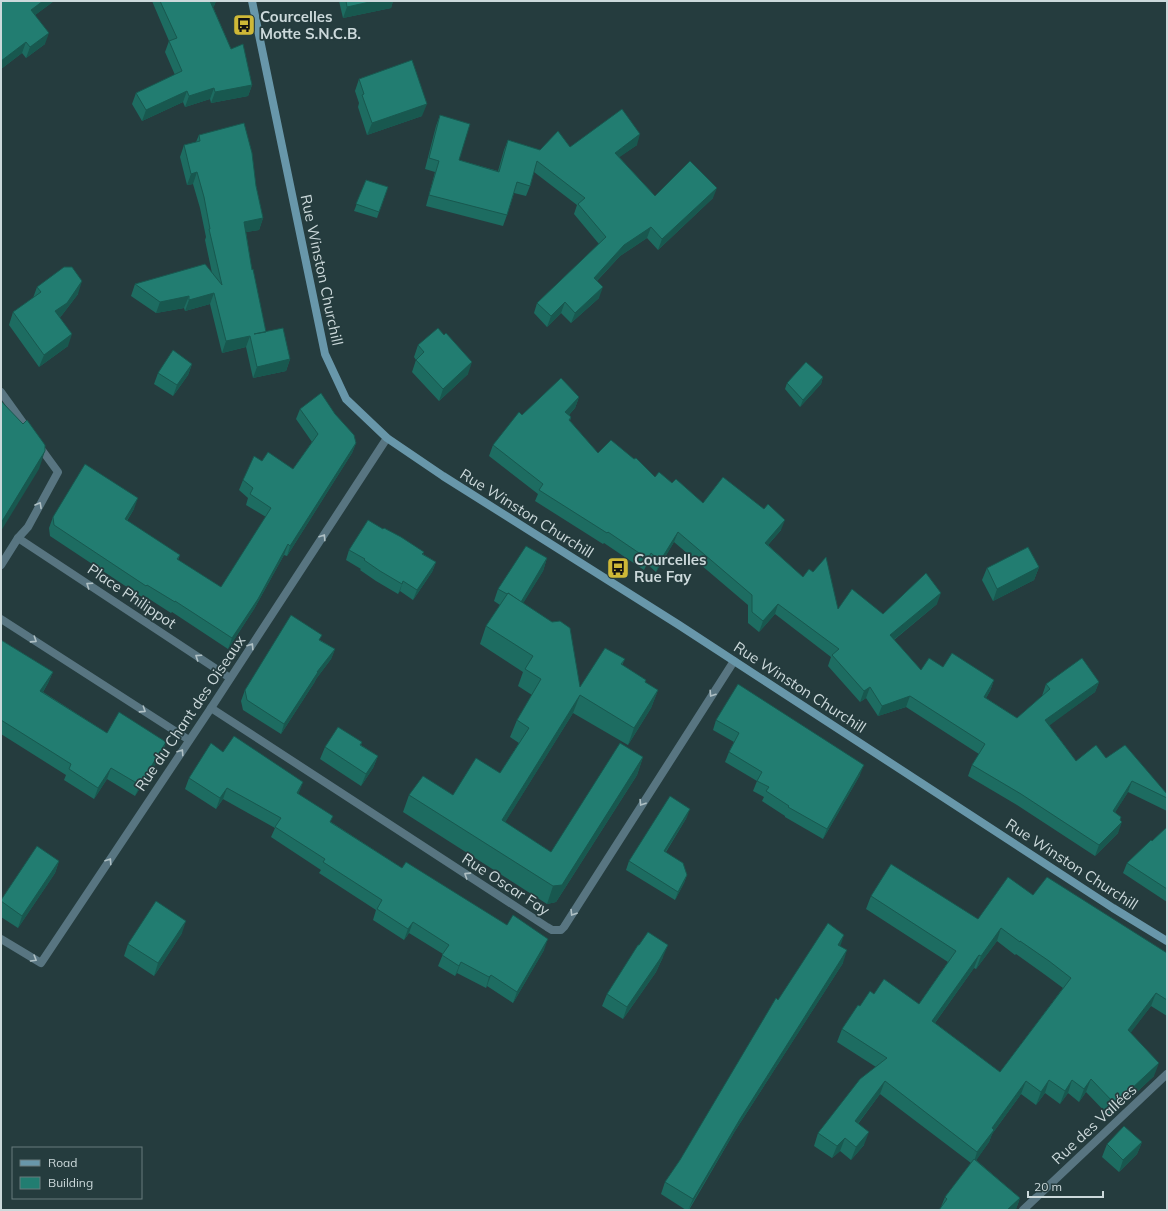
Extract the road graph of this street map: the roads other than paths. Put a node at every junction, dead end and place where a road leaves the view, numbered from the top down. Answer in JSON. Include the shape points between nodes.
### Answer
{"nodes":[{"id":1,"x":252,"y":1,"type":"edge"},
{"id":2,"x":1,"y":392,"type":"edge"},
{"id":3,"x":387,"y":438,"type":"junction"},
{"id":4,"x":18,"y":538,"type":"junction"},
{"id":5,"x":1,"y":565,"type":"edge"},
{"id":6,"x":1,"y":620,"type":"edge"},
{"id":7,"x":734,"y":661,"type":"junction"},
{"id":8,"x":230,"y":678,"type":"junction"},
{"id":9,"x":211,"y":708,"type":"junction"},
{"id":10,"x":190,"y":740,"type":"junction"},
{"id":11,"x":1,"y":939,"type":"edge"},
{"id":12,"x":1167,"y":940,"type":"edge"},
{"id":13,"x":1167,"y":1074,"type":"edge"},
{"id":14,"x":1023,"y":1210,"type":"edge"}],
"edges":[{"from":1,"to":3,"type":"main road","name":"Rue Winston Churchill","via":[[325,354],[346,399]]},
{"from":4,"to":2,"type":"street","one_way":true,"via":[[28,527],[58,472]]},
{"from":3,"to":7,"type":"main road","name":"Rue Winston Churchill"},
{"from":8,"to":3,"type":"street","name":"Rue du Chant des Oiseaux","one_way":true},
{"from":4,"to":5,"type":"street"},
{"from":8,"to":4,"type":"street","name":"Place Philippot","one_way":true},
{"from":6,"to":10,"type":"street","one_way":true},
{"from":7,"to":9,"type":"street","name":"Rue Oscar Fay","one_way":true,"via":[[561,930],[547,927]]},
{"from":7,"to":12,"type":"main road","name":"Rue Winston Churchill","via":[[1113,908]]},
{"from":8,"to":9,"type":"street","name":"Rue du Chant des Oiseaux"},
{"from":9,"to":10,"type":"street","name":"Rue du Chant des Oiseaux"},
{"from":11,"to":10,"type":"street","name":"Rue du Chant des Oiseaux","one_way":true,"via":[[41,963]]},
{"from":13,"to":14,"type":"street","name":"Rue des Vallées"}]}
